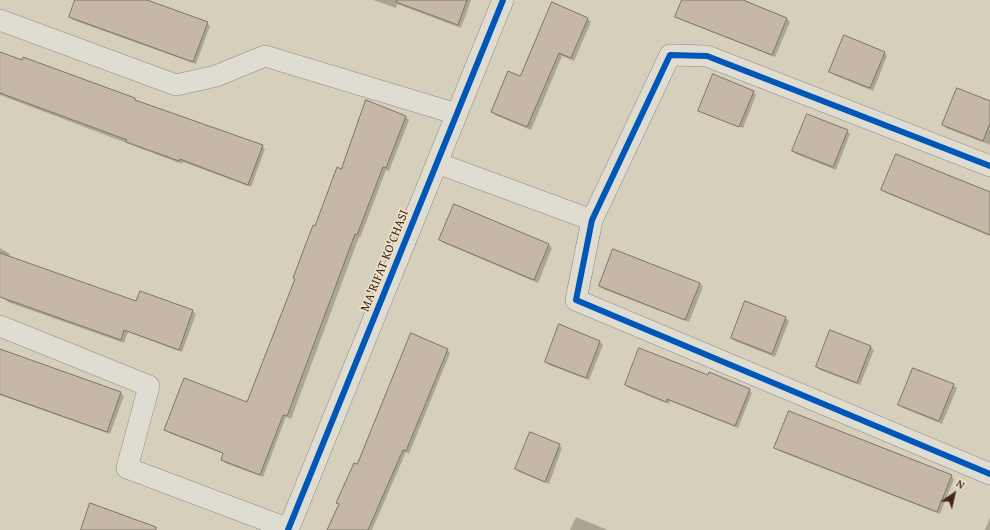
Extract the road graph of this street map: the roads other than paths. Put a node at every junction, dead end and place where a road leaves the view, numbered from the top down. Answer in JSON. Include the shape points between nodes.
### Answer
{"nodes":[{"id":1,"x":503,"y":0,"type":"edge"},
{"id":2,"x":0,"y":20,"type":"edge"},
{"id":3,"x":457,"y":114,"type":"junction"},
{"id":4,"x":437,"y":163,"type":"junction"},
{"id":5,"x":990,"y":166,"type":"edge"},
{"id":6,"x":592,"y":220,"type":"junction"},
{"id":7,"x":0,"y":326,"type":"edge"},
{"id":8,"x":990,"y":474,"type":"edge"},
{"id":9,"x":288,"y":529,"type":"edge"}],
"edges":[{"from":1,"to":3,"type":"street","name":"MA'RIFAT KO'CHASI"},
{"from":2,"to":3,"type":"street","via":[[176,85],[216,76],[265,56]]},
{"from":3,"to":4,"type":"street","name":"MA'RIFAT KO'CHASI"},
{"from":4,"to":6,"type":"street"},
{"from":4,"to":9,"type":"street","name":"MA'RIFAT KO'CHASI"},
{"from":5,"to":6,"type":"street","via":[[707,56],[670,55]]},
{"from":6,"to":8,"type":"street","via":[[576,300]]},
{"from":7,"to":9,"type":"street","via":[[149,386],[127,468]]}]}
